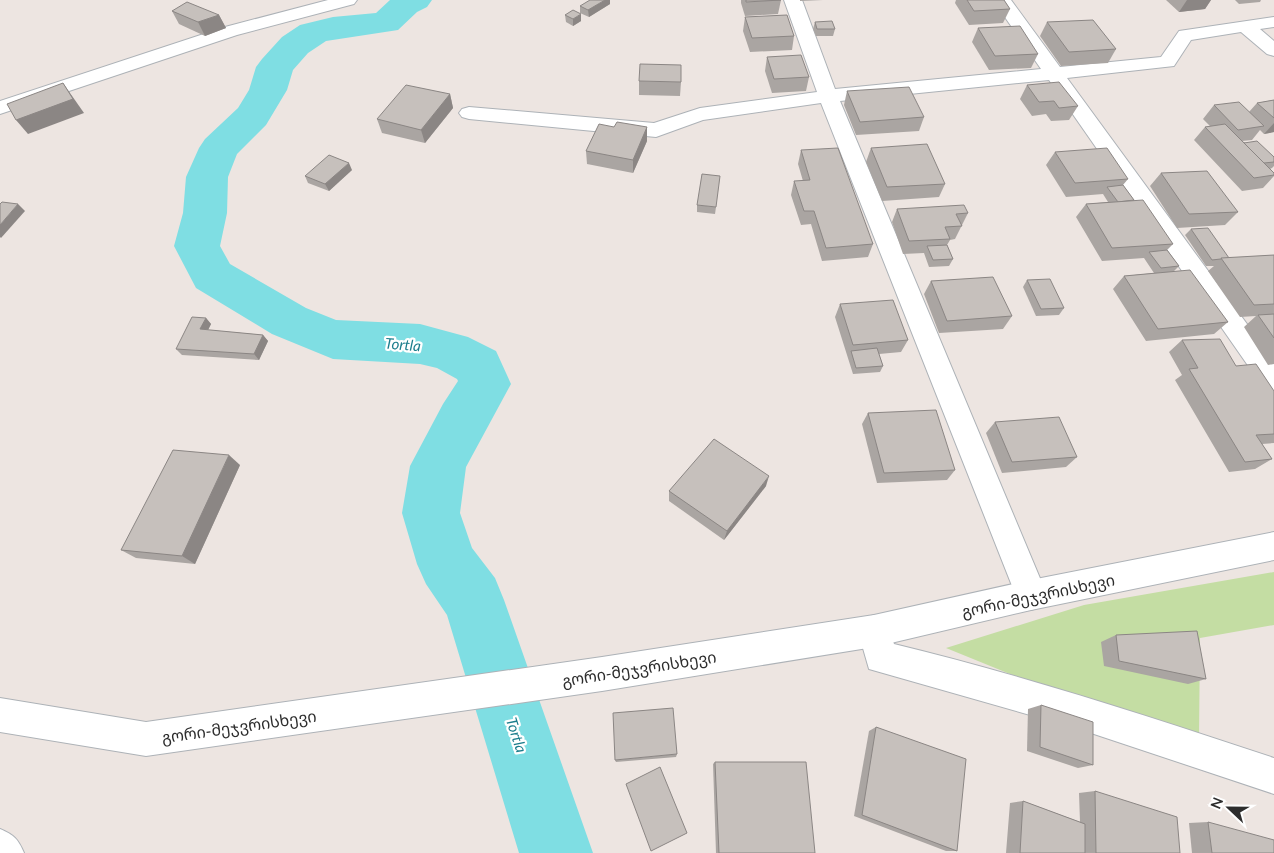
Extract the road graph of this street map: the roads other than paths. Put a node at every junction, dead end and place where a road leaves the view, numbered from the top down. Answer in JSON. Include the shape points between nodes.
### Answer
{"nodes":[{"id":1,"x":348,"y":0,"type":"edge"},
{"id":2,"x":793,"y":0,"type":"edge"},
{"id":3,"x":1002,"y":0,"type":"edge"},
{"id":4,"x":1274,"y":22,"type":"edge"},
{"id":5,"x":1244,"y":26,"type":"junction"},
{"id":6,"x":1274,"y":50,"type":"edge"},
{"id":7,"x":1055,"y":73,"type":"junction"},
{"id":8,"x":828,"y":96,"type":"junction"},
{"id":9,"x":0,"y":108,"type":"edge"},
{"id":10,"x":469,"y":113,"type":"dead end"},
{"id":11,"x":1274,"y":382,"type":"edge"},
{"id":12,"x":1274,"y":546,"type":"edge"},
{"id":13,"x":1031,"y":595,"type":"junction"},
{"id":14,"x":874,"y":631,"type":"junction"},
{"id":15,"x":0,"y":715,"type":"edge"},
{"id":16,"x":1274,"y":776,"type":"edge"},
{"id":17,"x":0,"y":848,"type":"edge"},
{"id":18,"x":4,"y":853,"type":"edge"}],
"edges":[{"from":1,"to":9,"type":"street","via":[[231,31]]},
{"from":2,"to":8,"type":"street"},
{"from":3,"to":7,"type":"street"},
{"from":4,"to":5,"type":"street"},
{"from":5,"to":6,"type":"street"},
{"from":5,"to":7,"type":"street","via":[[1185,35],[1167,62]]},
{"from":7,"to":8,"type":"street"},
{"from":7,"to":11,"type":"street"},
{"from":8,"to":10,"type":"street","via":[[700,114],[656,130]]},
{"from":8,"to":13,"type":"street"},
{"from":12,"to":13,"type":"street","name":"გორი-მეჯვრისხევი"},
{"from":13,"to":14,"type":"street","name":"გორი-მეჯვრისხევი"},
{"from":14,"to":15,"type":"street","name":"გორი-მეჯვრისხევი","via":[[602,674],[146,739]]},
{"from":14,"to":16,"type":"street","via":[[881,657],[1106,719]]},
{"from":17,"to":18,"type":"street"}]}
